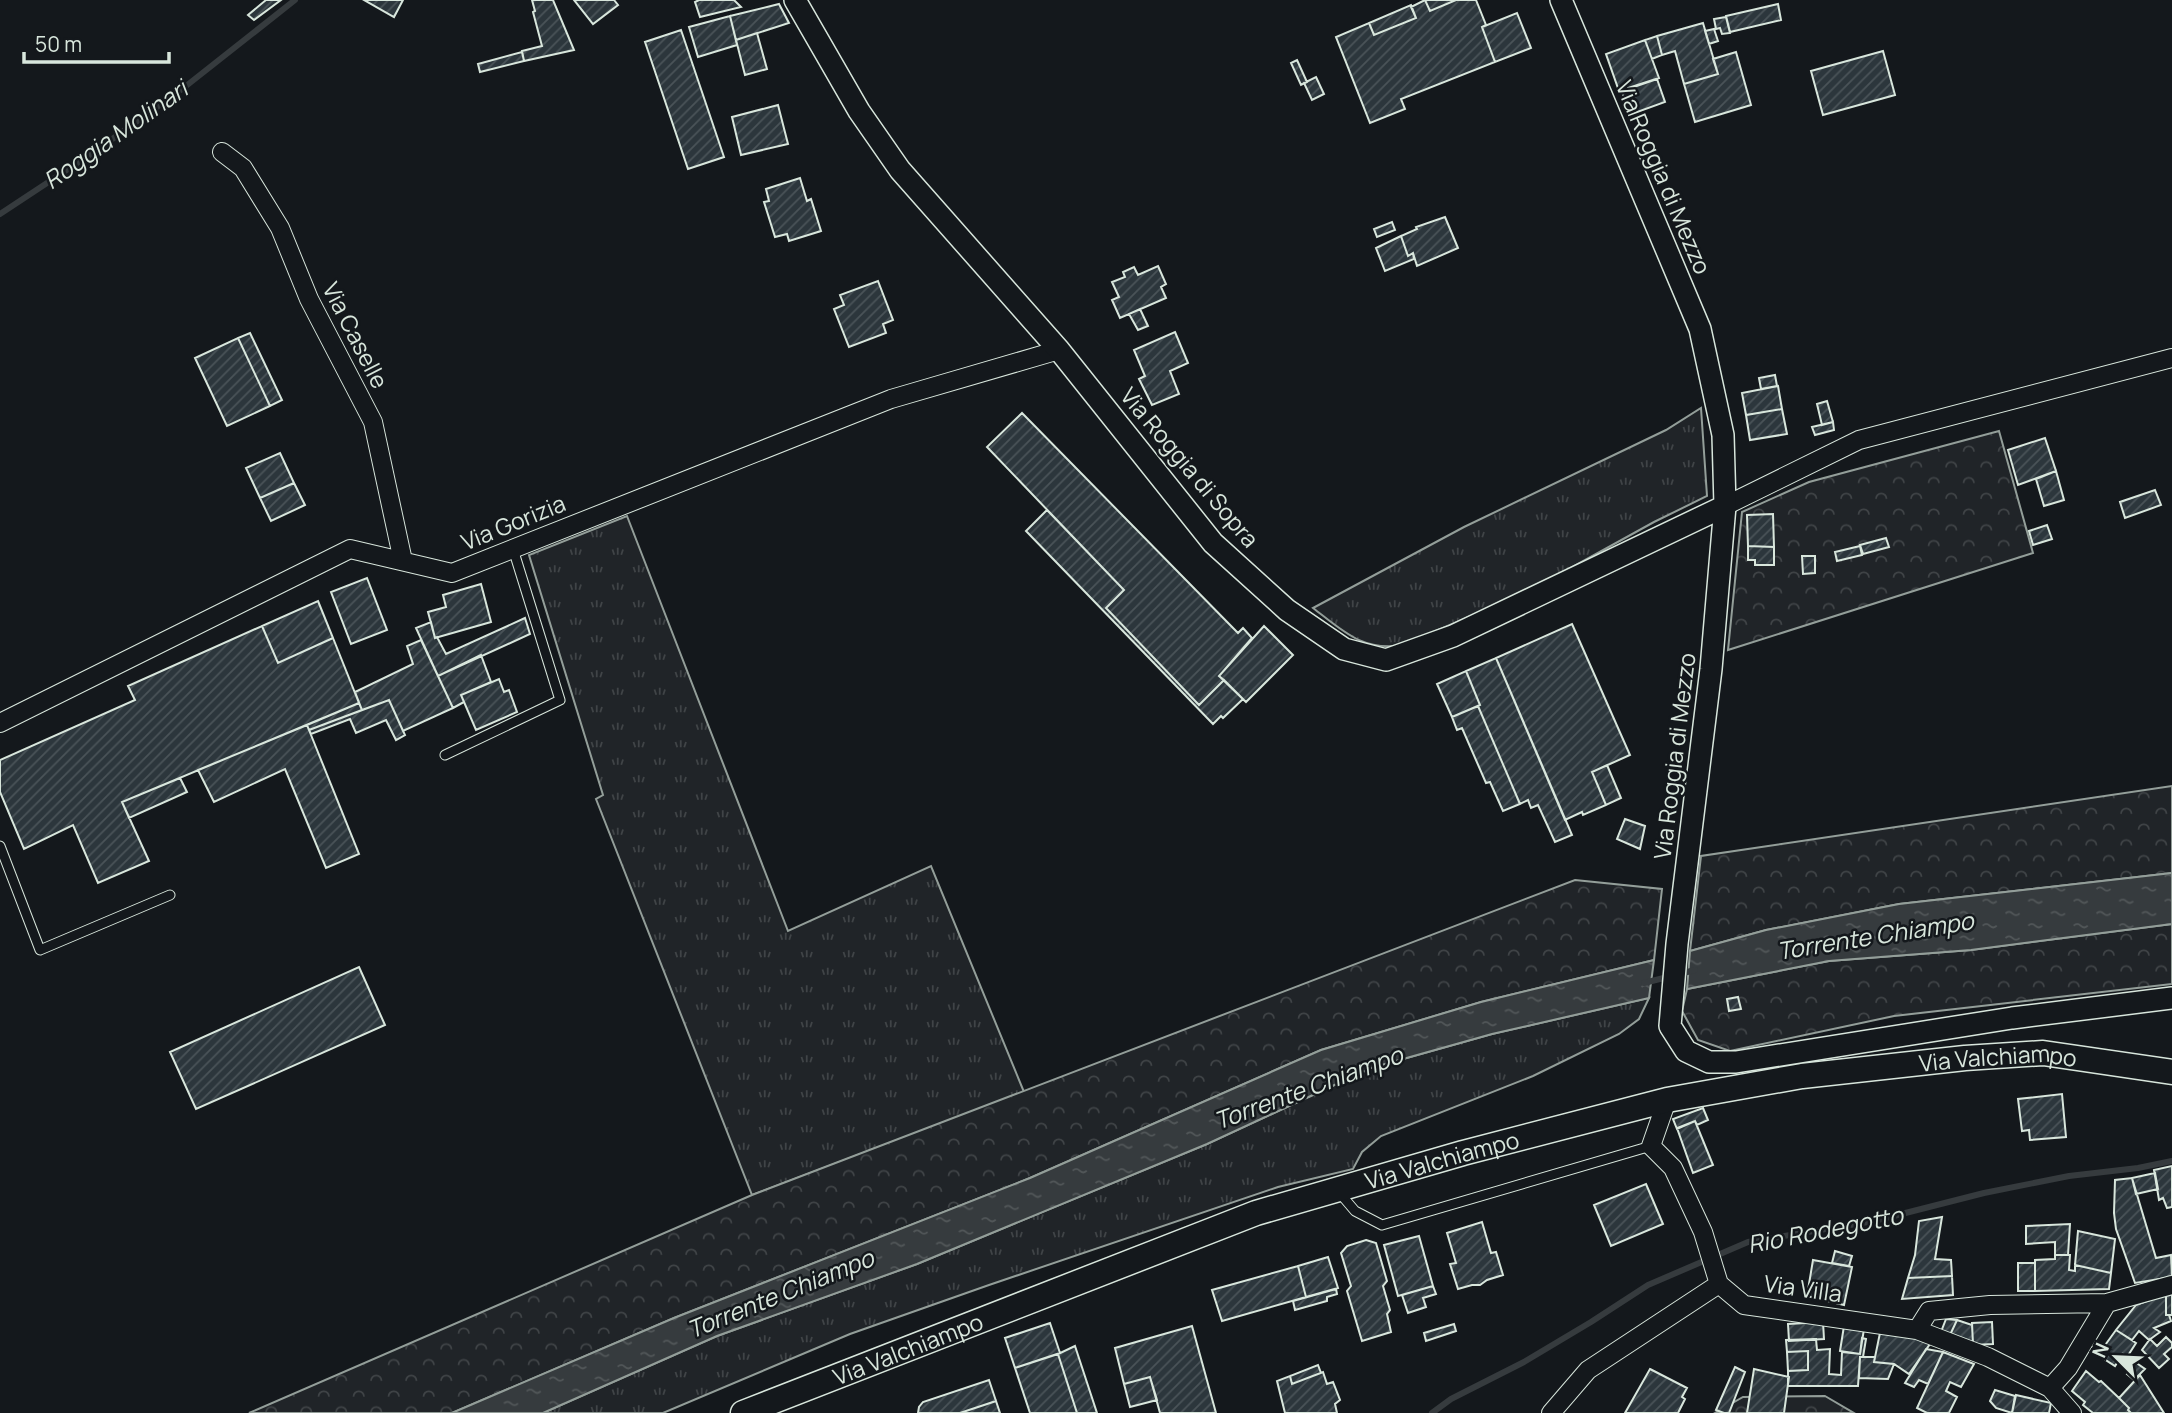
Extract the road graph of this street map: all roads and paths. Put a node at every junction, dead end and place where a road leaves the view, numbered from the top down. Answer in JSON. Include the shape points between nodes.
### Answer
{"nodes":[{"id":1,"x":795,"y":0,"type":"edge"},
{"id":2,"x":1561,"y":0,"type":"edge"},
{"id":3,"x":222,"y":152,"type":"dead end"},
{"id":4,"x":1059,"y":351,"type":"junction"},
{"id":5,"x":2172,"y":358,"type":"edge"},
{"id":6,"x":1724,"y":506,"type":"junction"},
{"id":7,"x":513,"y":549,"type":"junction"},
{"id":8,"x":403,"y":561,"type":"junction"},
{"id":9,"x":0,"y":723,"type":"edge"},
{"id":10,"x":445,"y":755,"type":"dead end"},
{"id":11,"x":0,"y":846,"type":"edge"},
{"id":12,"x":170,"y":895,"type":"dead end"},
{"id":13,"x":2172,"y":998,"type":"edge"},
{"id":14,"x":2172,"y":1072,"type":"edge"},
{"id":15,"x":1667,"y":1100,"type":"junction"},
{"id":16,"x":1651,"y":1146,"type":"junction"},
{"id":17,"x":1337,"y":1189,"type":"junction"},
{"id":18,"x":1719,"y":1284,"type":"junction"},
{"id":19,"x":2172,"y":1285,"type":"edge"},
{"id":20,"x":2107,"y":1303,"type":"junction"},
{"id":21,"x":1917,"y":1330,"type":"junction"},
{"id":22,"x":2049,"y":1388,"type":"junction"},
{"id":23,"x":743,"y":1413,"type":"edge"},
{"id":24,"x":1551,"y":1413,"type":"edge"},
{"id":25,"x":2072,"y":1413,"type":"edge"}],
"edges":[{"from":1,"to":4,"type":"street","name":"Via Roggia di Sopra","via":[[859,111],[900,170]]},
{"from":2,"to":6,"type":"street","name":"Via Roggia di Mezzo","via":[[1700,329],[1723,435]]},
{"from":3,"to":8,"type":"street","name":"Via Caselle","via":[[243,168],[279,229],[309,299],[373,422]]},
{"from":4,"to":6,"type":"street","name":"Via Roggia di Sopra","via":[[1213,543],[1287,610],[1344,649],[1386,660],[1453,636]]},
{"from":4,"to":7,"type":"street","name":"Via Gorizia","via":[[891,399]]},
{"from":5,"to":6,"type":"street","via":[[1859,440]]},
{"from":6,"to":13,"type":"street","name":"Via Roggia di Mezzo","via":[[1711,669],[1670,1026],[1686,1051],[1709,1062],[1736,1062],[2011,1018]]},
{"from":7,"to":8,"type":"street","name":"Via Gorizia","via":[[452,573]]},
{"from":7,"to":10,"type":"lane","via":[[560,700]]},
{"from":8,"to":9,"type":"street","name":"Via Gorizia","via":[[350,549]]},
{"from":11,"to":12,"type":"lane","via":[[40,950]]},
{"from":14,"to":15,"type":"main road","name":"Via Valchiampo","via":[[2043,1053],[1802,1076]]},
{"from":15,"to":16,"type":"street"},
{"from":15,"to":17,"type":"main road","name":"Via Valchiampo"},
{"from":16,"to":17,"type":"lane","via":[[1382,1225],[1355,1211]]},
{"from":16,"to":18,"type":"street","via":[[1673,1168],[1703,1232]]},
{"from":17,"to":23,"type":"main road","name":"Via Valchiampo","via":[[1256,1213]]},
{"from":18,"to":21,"type":"street","name":"Via Villa","via":[[1744,1305]]},
{"from":18,"to":24,"type":"street","via":[[1588,1370]]},
{"from":19,"to":20,"type":"street"},
{"from":20,"to":21,"type":"street","via":[[1929,1311]]},
{"from":20,"to":22,"type":"street","via":[[2068,1368]]},
{"from":21,"to":22,"type":"street","name":"Via Villa","via":[[1988,1357]]},
{"from":22,"to":25,"type":"street"}]}
